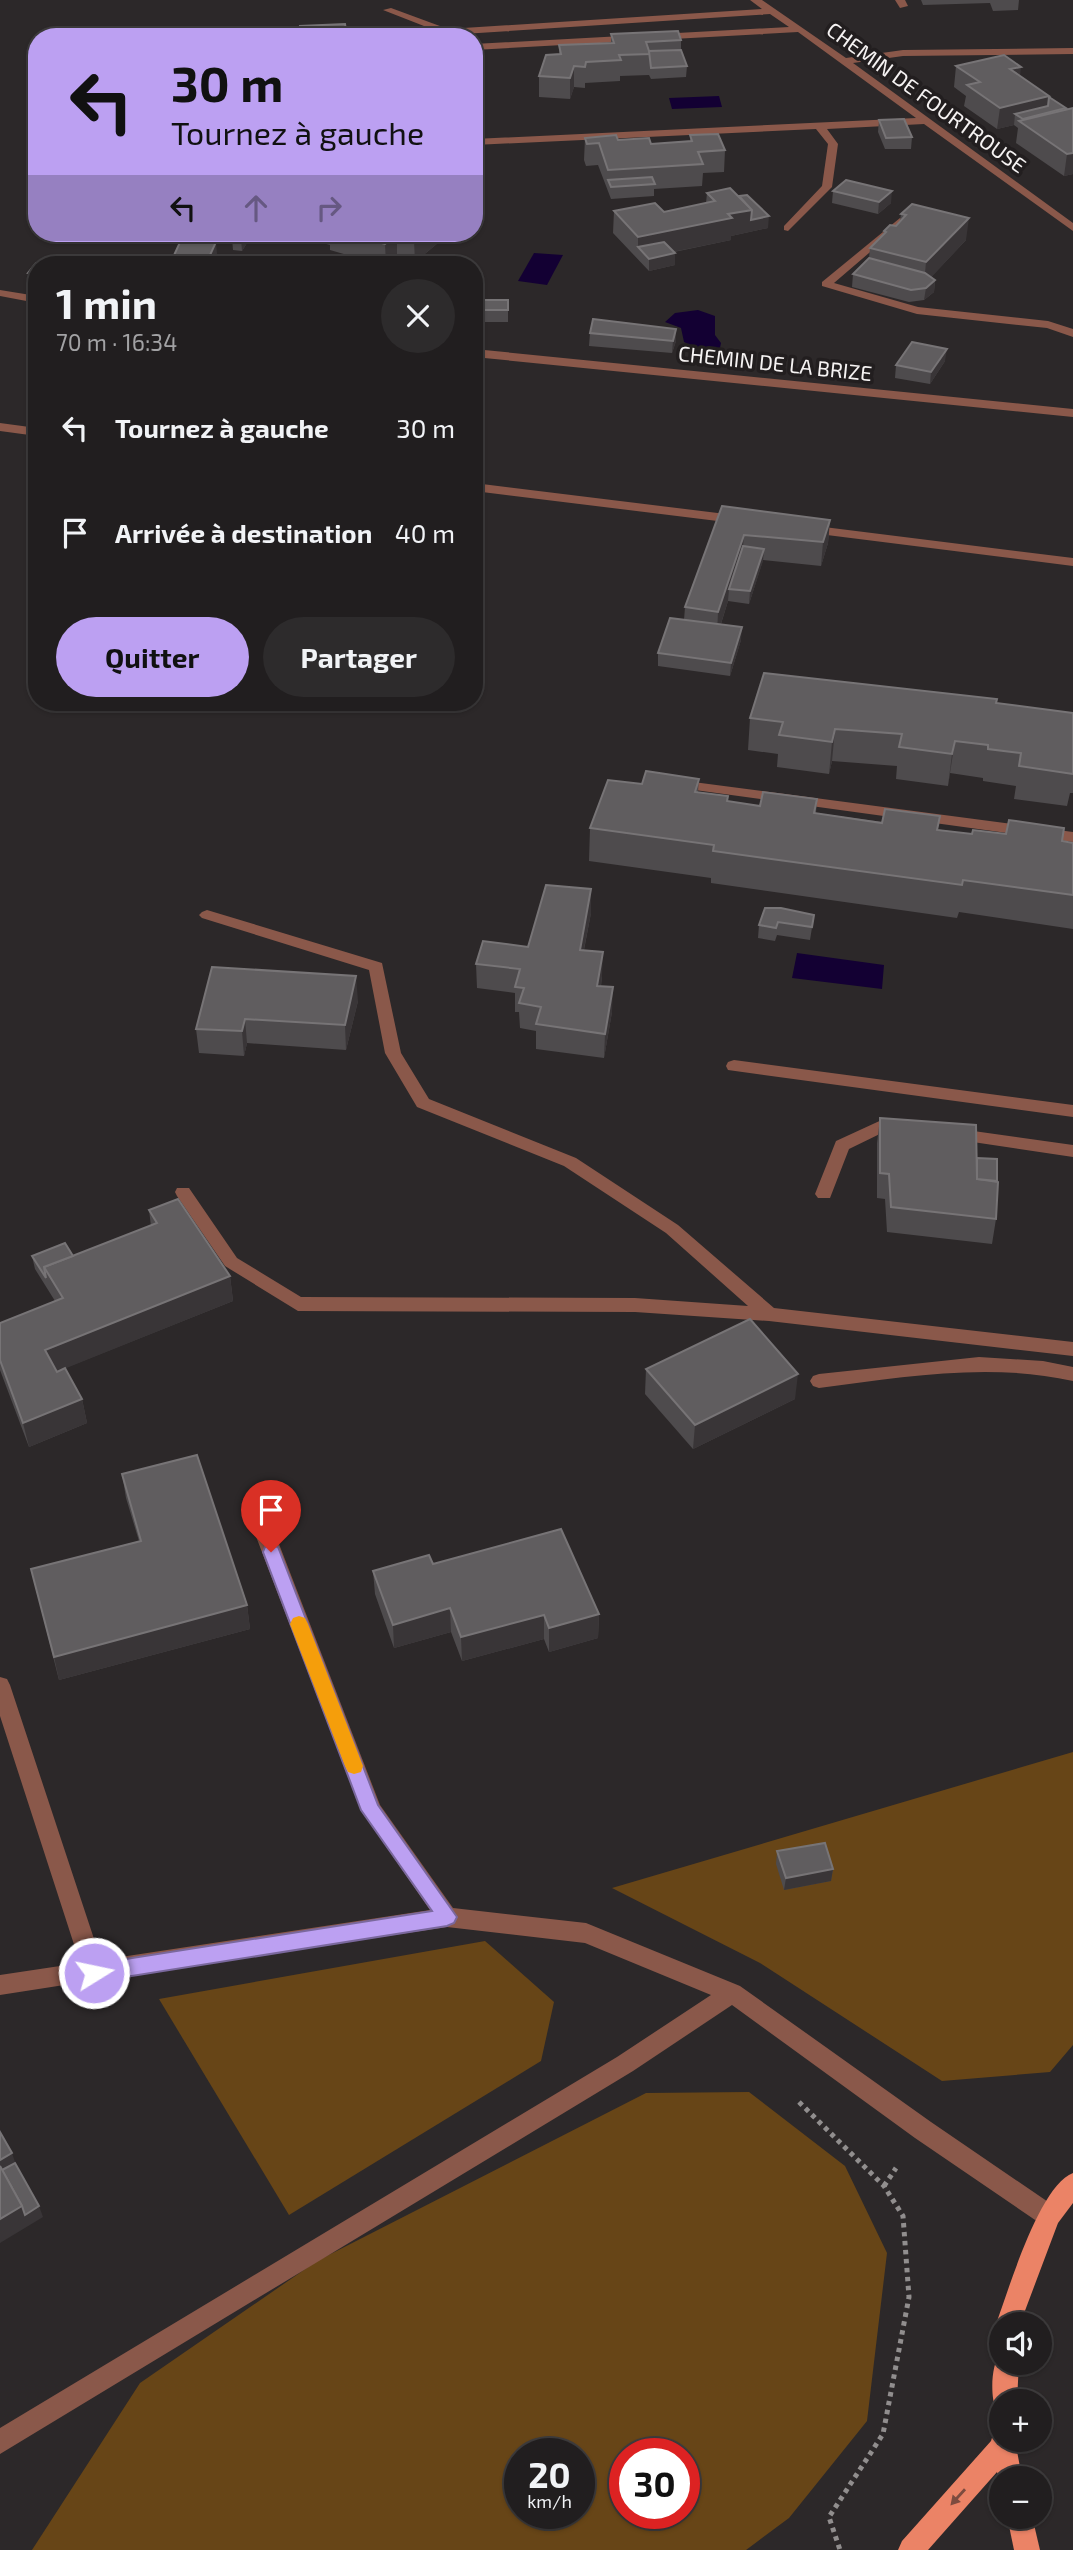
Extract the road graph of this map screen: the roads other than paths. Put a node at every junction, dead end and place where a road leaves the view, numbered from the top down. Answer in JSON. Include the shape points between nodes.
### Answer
{"nodes":[{"id":1,"x":755,"y":0,"type":"edge"},
{"id":2,"x":388,"y":10,"type":"dead end"},
{"id":3,"x":772,"y":11,"type":"junction"},
{"id":4,"x":436,"y":28,"type":"edge"},
{"id":5,"x":800,"y":29,"type":"junction"},
{"id":6,"x":483,"y":30,"type":"edge"},
{"id":7,"x":483,"y":47,"type":"edge"},
{"id":8,"x":1073,"y":51,"type":"edge"},
{"id":9,"x":843,"y":61,"type":"junction"},
{"id":10,"x":925,"y":121,"type":"junction"},
{"id":11,"x":819,"y":126,"type":"junction"},
{"id":12,"x":483,"y":142,"type":"edge"},
{"id":13,"x":900,"y":221,"type":"edge"},
{"id":14,"x":788,"y":228,"type":"dead end"},
{"id":15,"x":1073,"y":228,"type":"edge"},
{"id":16,"x":0,"y":293,"type":"edge"},
{"id":17,"x":28,"y":298,"type":"edge"},
{"id":18,"x":1073,"y":333,"type":"edge"},
{"id":19,"x":483,"y":354,"type":"edge"},
{"id":20,"x":1073,"y":413,"type":"edge"},
{"id":21,"x":0,"y":427,"type":"edge"},
{"id":22,"x":28,"y":431,"type":"edge"},
{"id":23,"x":483,"y":488,"type":"edge"},
{"id":24,"x":760,"y":523,"type":"edge"},
{"id":25,"x":787,"y":526,"type":"edge"},
{"id":26,"x":1073,"y":562,"type":"edge"},
{"id":27,"x":670,"y":782,"type":"edge"},
{"id":28,"x":1073,"y":837,"type":"edge"},
{"id":29,"x":207,"y":915,"type":"dead end"},
{"id":30,"x":734,"y":1066,"type":"dead end"},
{"id":31,"x":1073,"y":1111,"type":"edge"},
{"id":32,"x":914,"y":1128,"type":"edge"},
{"id":33,"x":941,"y":1132,"type":"edge"},
{"id":34,"x":1073,"y":1151,"type":"edge"},
{"id":35,"x":183,"y":1192,"type":"dead end"},
{"id":36,"x":824,"y":1194,"type":"dead end"},
{"id":37,"x":769,"y":1314,"type":"junction"},
{"id":38,"x":1073,"y":1349,"type":"edge"},
{"id":39,"x":1073,"y":1374,"type":"edge"},
{"id":40,"x":819,"y":1381,"type":"dead end"},
{"id":41,"x":261,"y":1526,"type":"dead end"},
{"id":42,"x":0,"y":1685,"type":"edge"},
{"id":43,"x":447,"y":1917,"type":"junction"},
{"id":44,"x":94,"y":1973,"type":"junction"},
{"id":45,"x":0,"y":1985,"type":"edge"},
{"id":46,"x":732,"y":1993,"type":"junction"},
{"id":47,"x":1073,"y":2184,"type":"edge"},
{"id":48,"x":1049,"y":2216,"type":"junction"},
{"id":49,"x":1013,"y":2312,"type":"edge"},
{"id":50,"x":0,"y":2442,"type":"edge"},
{"id":51,"x":995,"y":2452,"type":"edge"},
{"id":52,"x":1022,"y":2529,"type":"edge"},
{"id":53,"x":911,"y":2550,"type":"edge"},
{"id":54,"x":1027,"y":2550,"type":"edge"}],
"edges":[{"from":1,"to":3,"type":"street","name":"CHEMIN DE FOURTROUSE"},
{"from":2,"to":4,"type":"street"},
{"from":3,"to":5,"type":"street","name":"CHEMIN DE FOURTROUSE"},
{"from":3,"to":6,"type":"street"},
{"from":5,"to":7,"type":"street"},
{"from":5,"to":9,"type":"street","name":"CHEMIN DE FOURTROUSE"},
{"from":8,"to":9,"type":"street","via":[[903,53]]},
{"from":9,"to":10,"type":"street","name":"CHEMIN DE FOURTROUSE"},
{"from":10,"to":11,"type":"street"},
{"from":10,"to":15,"type":"street","name":"CHEMIN DE FOURTROUSE"},
{"from":11,"to":12,"type":"street"},
{"from":11,"to":14,"type":"street","via":[[833,144],[827,187]]},
{"from":13,"to":18,"type":"street","via":[[826,284],[918,310],[1048,325]]},
{"from":16,"to":17,"type":"street"},
{"from":19,"to":20,"type":"street","name":"CHEMIN DE LA BRIZE"},
{"from":21,"to":22,"type":"street"},
{"from":23,"to":24,"type":"street"},
{"from":25,"to":26,"type":"street"},
{"from":27,"to":28,"type":"street"},
{"from":29,"to":37,"type":"street","via":[[376,967],[393,1053],[423,1103],[570,1162],[672,1229]]},
{"from":30,"to":31,"type":"street"},
{"from":32,"to":36,"type":"street","via":[[886,1124],[842,1144]]},
{"from":33,"to":34,"type":"street"},
{"from":35,"to":37,"type":"street","via":[[231,1262],[298,1304],[635,1306]]},
{"from":37,"to":38,"type":"street"},
{"from":39,"to":40,"type":"street","via":[[982,1363]]},
{"from":41,"to":43,"type":"street","via":[[371,1810]]},
{"from":42,"to":44,"type":"street"},
{"from":43,"to":44,"type":"street"},
{"from":43,"to":46,"type":"street","via":[[586,1933]]},
{"from":44,"to":45,"type":"street"},
{"from":46,"to":48,"type":"street"},
{"from":46,"to":50,"type":"street","via":[[625,2064]]},
{"from":47,"to":48,"type":"main road"},
{"from":48,"to":49,"type":"main road"},
{"from":51,"to":53,"type":"main road","one_way":true},
{"from":52,"to":54,"type":"main road"}]}
